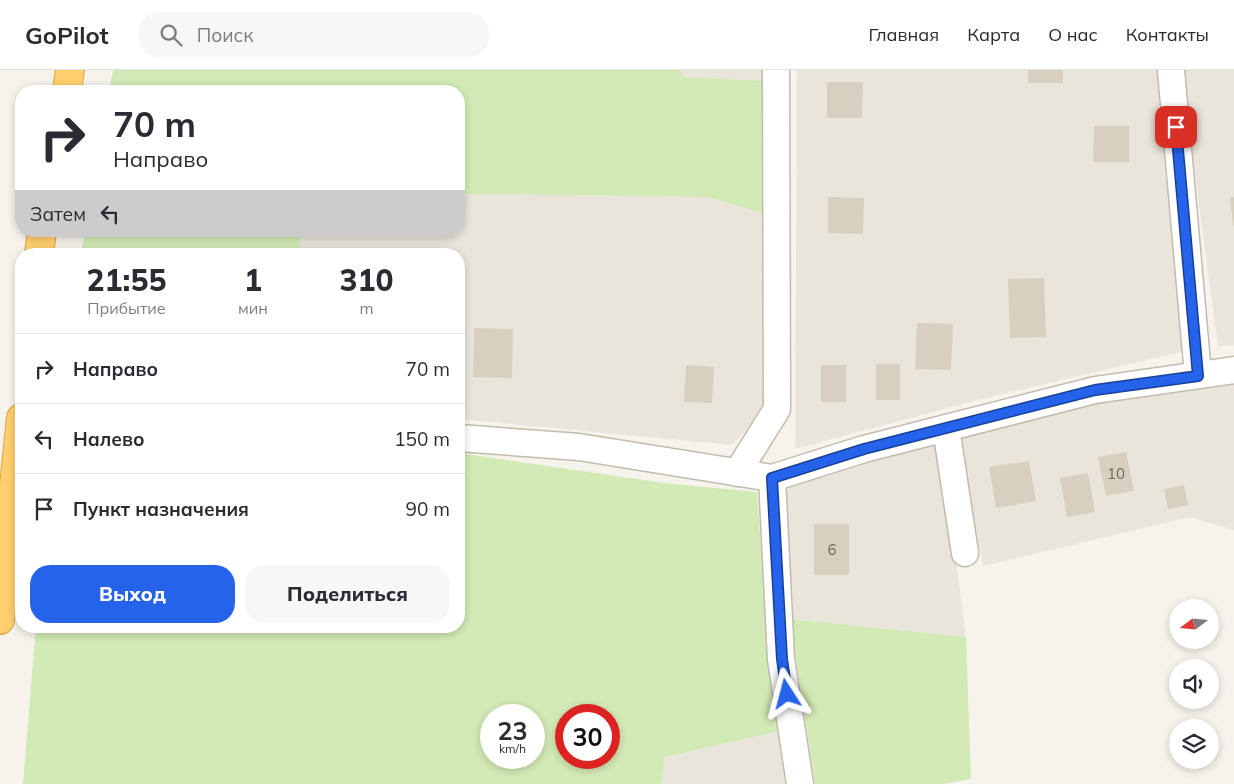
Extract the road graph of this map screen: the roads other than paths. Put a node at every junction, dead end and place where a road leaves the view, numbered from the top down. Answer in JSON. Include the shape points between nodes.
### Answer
{"nodes":[{"id":1,"x":70,"y":70,"type":"edge"},
{"id":2,"x":776,"y":70,"type":"edge"},
{"id":3,"x":1171,"y":70,"type":"edge"},
{"id":4,"x":68,"y":85,"type":"edge"},
{"id":5,"x":1234,"y":370,"type":"edge"},
{"id":6,"x":1198,"y":376,"type":"junction"},
{"id":7,"x":946,"y":428,"type":"junction"},
{"id":8,"x":465,"y":438,"type":"edge"},
{"id":9,"x":737,"y":473,"type":"junction"},
{"id":10,"x":772,"y":478,"type":"junction"},
{"id":11,"x":15,"y":487,"type":"edge"},
{"id":12,"x":965,"y":553,"type":"dead end"},
{"id":13,"x":0,"y":620,"type":"edge"},
{"id":14,"x":800,"y":784,"type":"edge"}],
"edges":[{"from":1,"to":4,"type":"highway"},
{"from":2,"to":9,"type":"street","via":[[776,409]]},
{"from":3,"to":6,"type":"street"},
{"from":5,"to":6,"type":"street"},
{"from":6,"to":7,"type":"street","via":[[1095,390]]},
{"from":7,"to":10,"type":"street"},
{"from":7,"to":12,"type":"street"},
{"from":8,"to":9,"type":"street","via":[[579,448]]},
{"from":9,"to":10,"type":"street"},
{"from":10,"to":14,"type":"street","via":[[782,659]]},
{"from":11,"to":13,"type":"highway"}]}
